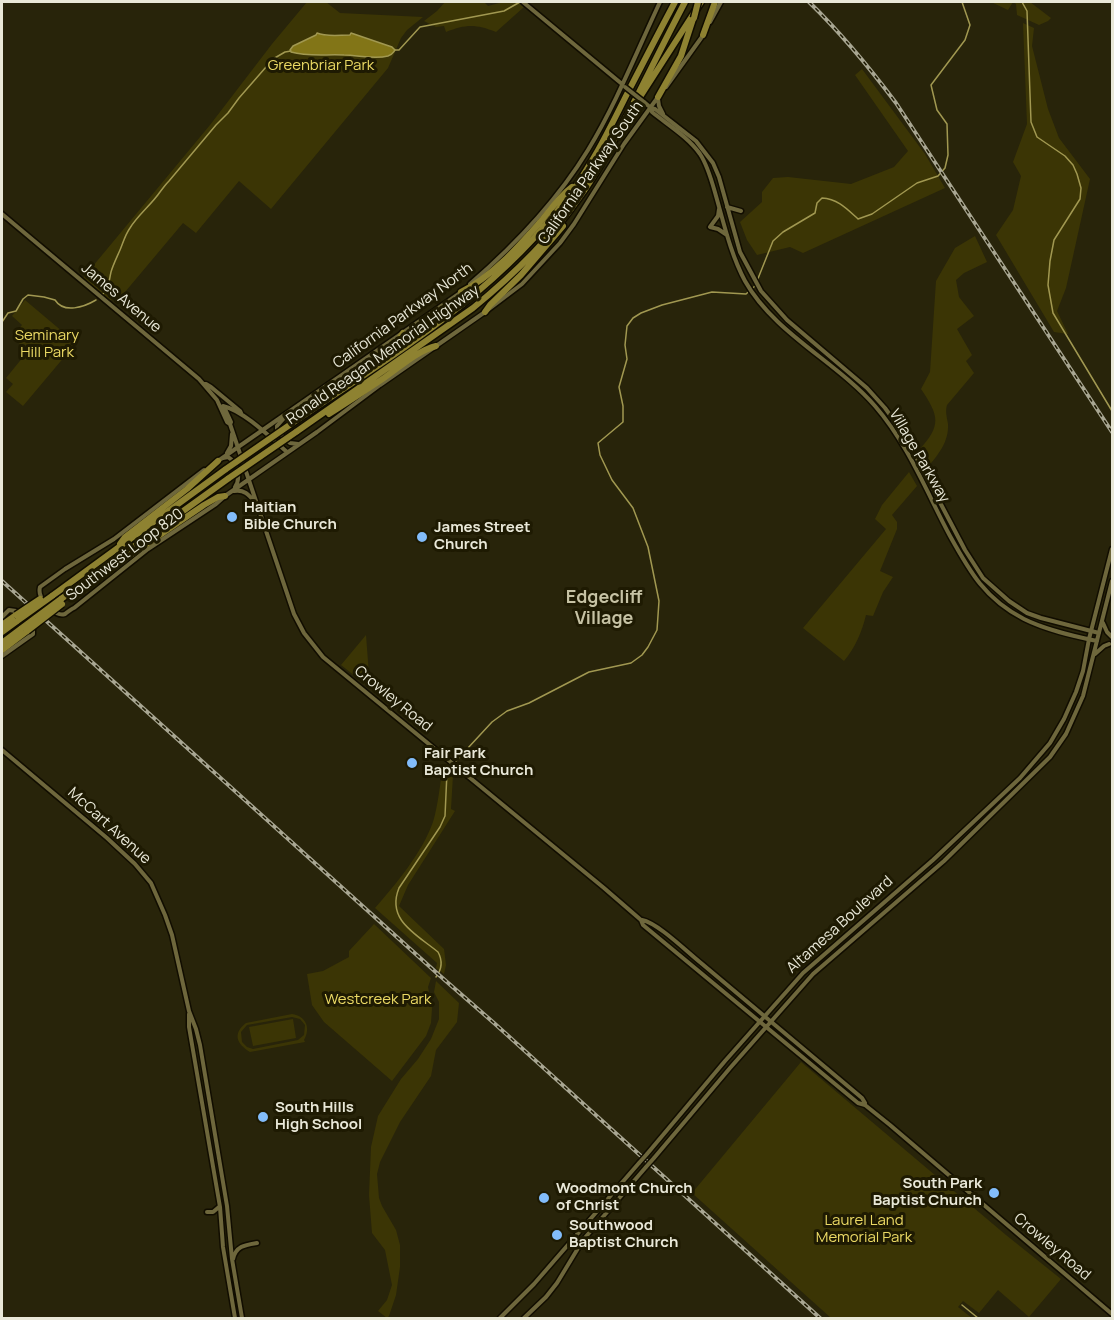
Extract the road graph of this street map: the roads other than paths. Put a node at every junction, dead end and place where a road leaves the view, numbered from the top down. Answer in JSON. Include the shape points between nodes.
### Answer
{"nodes":[{"id":1,"x":524,"y":2,"type":"edge"},
{"id":2,"x":660,"y":2,"type":"edge"},
{"id":3,"x":675,"y":2,"type":"edge"},
{"id":4,"x":685,"y":2,"type":"edge"},
{"id":5,"x":700,"y":2,"type":"edge"},
{"id":6,"x":715,"y":2,"type":"edge"},
{"id":7,"x":721,"y":2,"type":"edge"},
{"id":8,"x":703,"y":35,"type":"junction"},
{"id":9,"x":628,"y":70,"type":"junction"},
{"id":10,"x":612,"y":76,"type":"junction"},
{"id":11,"x":623,"y":85,"type":"junction"},
{"id":12,"x":658,"y":98,"type":"junction"},
{"id":13,"x":651,"y":108,"type":"junction"},
{"id":14,"x":628,"y":114,"type":"junction"},
{"id":15,"x":665,"y":117,"type":"junction"},
{"id":16,"x":683,"y":133,"type":"junction"},
{"id":17,"x":578,"y":183,"type":"junction"},
{"id":18,"x":578,"y":199,"type":"junction"},
{"id":19,"x":727,"y":207,"type":"junction"},
{"id":20,"x":720,"y":209,"type":"junction"},
{"id":21,"x":741,"y":211,"type":"dead end"},
{"id":22,"x":2,"y":214,"type":"edge"},
{"id":23,"x":728,"y":236,"type":"junction"},
{"id":24,"x":461,"y":292,"type":"junction"},
{"id":25,"x":485,"y":312,"type":"junction"},
{"id":26,"x":402,"y":333,"type":"junction"},
{"id":27,"x":436,"y":346,"type":"junction"},
{"id":28,"x":204,"y":384,"type":"junction"},
{"id":29,"x":233,"y":405,"type":"junction"},
{"id":30,"x":221,"y":407,"type":"junction"},
{"id":31,"x":290,"y":412,"type":"junction"},
{"id":32,"x":242,"y":414,"type":"junction"},
{"id":33,"x":320,"y":415,"type":"junction"},
{"id":34,"x":291,"y":424,"type":"junction"},
{"id":35,"x":232,"y":430,"type":"junction"},
{"id":36,"x":262,"y":431,"type":"junction"},
{"id":37,"x":299,"y":444,"type":"junction"},
{"id":38,"x":238,"y":447,"type":"junction"},
{"id":39,"x":288,"y":453,"type":"junction"},
{"id":40,"x":224,"y":456,"type":"junction"},
{"id":41,"x":219,"y":460,"type":"junction"},
{"id":42,"x":248,"y":479,"type":"junction"},
{"id":43,"x":229,"y":492,"type":"junction"},
{"id":44,"x":257,"y":504,"type":"junction"},
{"id":45,"x":117,"y":548,"type":"junction"},
{"id":46,"x":1113,"y":549,"type":"edge"},
{"id":47,"x":114,"y":562,"type":"junction"},
{"id":48,"x":1106,"y":574,"type":"junction"},
{"id":49,"x":1113,"y":576,"type":"edge"},
{"id":50,"x":1113,"y":581,"type":"edge"},
{"id":51,"x":1020,"y":608,"type":"junction"},
{"id":52,"x":1017,"y":615,"type":"junction"},
{"id":53,"x":1095,"y":616,"type":"junction"},
{"id":54,"x":2,"y":617,"type":"edge"},
{"id":55,"x":16,"y":618,"type":"junction"},
{"id":56,"x":1102,"y":621,"type":"junction"},
{"id":57,"x":2,"y":625,"type":"edge"},
{"id":58,"x":1078,"y":628,"type":"junction"},
{"id":59,"x":25,"y":630,"type":"junction"},
{"id":60,"x":1090,"y":631,"type":"junction"},
{"id":61,"x":2,"y":632,"type":"edge"},
{"id":62,"x":1099,"y":633,"type":"junction"},
{"id":63,"x":1113,"y":637,"type":"edge"},
{"id":64,"x":1089,"y":639,"type":"junction"},
{"id":65,"x":1098,"y":641,"type":"junction"},
{"id":66,"x":2,"y":643,"type":"edge"},
{"id":67,"x":1109,"y":644,"type":"dead end"},
{"id":68,"x":2,"y":650,"type":"edge"},
{"id":69,"x":1094,"y":654,"type":"junction"},
{"id":70,"x":2,"y":656,"type":"edge"},
{"id":71,"x":2,"y":750,"type":"edge"},
{"id":72,"x":895,"y":893,"type":"junction"},
{"id":73,"x":901,"y":899,"type":"junction"},
{"id":74,"x":641,"y":920,"type":"junction"},
{"id":75,"x":809,"y":967,"type":"junction"},
{"id":76,"x":815,"y":973,"type":"junction"},
{"id":77,"x":189,"y":1011,"type":"junction"},
{"id":78,"x":765,"y":1016,"type":"junction"},
{"id":79,"x":771,"y":1021,"type":"junction"},
{"id":80,"x":760,"y":1022,"type":"junction"},
{"id":81,"x":766,"y":1027,"type":"junction"},
{"id":82,"x":721,"y":1066,"type":"junction"},
{"id":83,"x":725,"y":1074,"type":"junction"},
{"id":84,"x":831,"y":1080,"type":"junction"},
{"id":85,"x":843,"y":1082,"type":"junction"},
{"id":86,"x":865,"y":1105,"type":"junction"},
{"id":87,"x":220,"y":1207,"type":"junction"},
{"id":88,"x":207,"y":1212,"type":"dead end"},
{"id":89,"x":257,"y":1244,"type":"dead end"},
{"id":90,"x":232,"y":1263,"type":"junction"},
{"id":91,"x":237,"y":1289,"type":"junction"},
{"id":92,"x":230,"y":1291,"type":"junction"},
{"id":93,"x":1113,"y":1314,"type":"edge"},
{"id":94,"x":235,"y":1318,"type":"edge"},
{"id":95,"x":242,"y":1318,"type":"edge"},
{"id":96,"x":500,"y":1318,"type":"edge"},
{"id":97,"x":524,"y":1318,"type":"edge"}],
"edges":[{"from":1,"to":10,"type":"main road"},
{"from":2,"to":9,"type":"main road"},
{"from":3,"to":17,"type":"highway","name":"Ronald Reagan Memorial Highway"},
{"from":4,"to":14,"type":"highway","name":"Ronald Reagan Memorial Highway"},
{"from":5,"to":12,"type":"highway","bridge":true,"via":[[681,56]]},
{"from":5,"to":14,"type":"highway"},
{"from":6,"to":8,"type":"highway"},
{"from":7,"to":8,"type":"main road","name":"California Parkway South"},
{"from":8,"to":12,"type":"main road","name":"California Parkway South"},
{"from":9,"to":10,"type":"main road"},
{"from":9,"to":11,"type":"main road"},
{"from":10,"to":11,"type":"main road"},
{"from":11,"to":13,"type":"main road","bridge":true},
{"from":11,"to":24,"type":"main road","name":"California Parkway North","via":[[563,186],[512,245]]},
{"from":12,"to":13,"type":"main road","name":"California Parkway South"},
{"from":12,"to":15,"type":"main road"},
{"from":13,"to":15,"type":"main road"},
{"from":13,"to":16,"type":"main road"},
{"from":13,"to":25,"type":"main road","name":"California Parkway South","via":[[560,243],[522,284]]},
{"from":14,"to":18,"type":"highway","name":"Ronald Reagan Memorial Highway"},
{"from":15,"to":16,"type":"main road"},
{"from":16,"to":19,"type":"main road","name":"Village Parkway","via":[[713,163]]},
{"from":16,"to":20,"type":"main road","name":"Village Parkway","via":[[702,156]]},
{"from":17,"to":24,"type":"highway","via":[[499,264]]},
{"from":17,"to":34,"type":"highway","name":"Ronald Reagan Memorial Highway","via":[[525,249],[478,292]]},
{"from":18,"to":25,"type":"highway","via":[[551,240]]},
{"from":18,"to":33,"type":"highway","name":"Ronald Reagan Memorial Highway","via":[[534,252],[490,294]]},
{"from":19,"to":21,"type":"main road"},
{"from":19,"to":51,"type":"main road","name":"Village Parkway","via":[[736,242],[761,291],[787,320],[885,408],[911,446],[972,563],[988,583]]},
{"from":20,"to":23,"type":"main road","name":"Village Parkway"},
{"from":20,"to":23,"type":"main road","via":[[710,227]]},
{"from":22,"to":28,"type":"main road","name":"James Avenue"},
{"from":23,"to":52,"type":"main road","name":"Village Parkway","via":[[739,268],[755,296],[768,313],[876,407],[917,471],[972,575],[992,597]]},
{"from":24,"to":26,"type":"main road","name":"California Parkway North"},
{"from":25,"to":27,"type":"main road","name":"California Parkway South"},
{"from":26,"to":31,"type":"main road","name":"California Parkway North"},
{"from":26,"to":34,"type":"highway","via":[[388,349],[299,414]]},
{"from":27,"to":33,"type":"highway","via":[[326,415]]},
{"from":27,"to":37,"type":"main road","name":"California Parkway South"},
{"from":28,"to":29,"type":"main road"},
{"from":28,"to":30,"type":"main road","name":"James Avenue"},
{"from":29,"to":30,"type":"main road","via":[[226,403]]},
{"from":29,"to":32,"type":"main road"},
{"from":30,"to":32,"type":"main road"},
{"from":30,"to":35,"type":"main road","name":"Crowley Road"},
{"from":31,"to":36,"type":"main road","name":"California Parkway North"},
{"from":31,"to":37,"type":"main road","via":[[278,424],[278,433],[290,443]]},
{"from":32,"to":36,"type":"main road"},
{"from":33,"to":47,"type":"highway","name":"Ronald Reagan Memorial Highway","bridge":true},
{"from":34,"to":45,"type":"highway","name":"Ronald Reagan Memorial Highway","bridge":true},
{"from":35,"to":38,"type":"main road","name":"Crowley Road"},
{"from":35,"to":40,"type":"main road","via":[[231,446]]},
{"from":36,"to":38,"type":"main road","name":"Southwest Loop 820"},
{"from":36,"to":39,"type":"main road"},
{"from":37,"to":39,"type":"main road","name":"California Parkway South"},
{"from":38,"to":40,"type":"main road","name":"Southwest Loop 820"},
{"from":38,"to":42,"type":"main road","name":"Crowley Road"},
{"from":39,"to":42,"type":"main road","name":"California Parkway South"},
{"from":40,"to":41,"type":"main road","name":"Southwest Loop 820"},
{"from":41,"to":43,"type":"main road","via":[[228,457],[234,462],[239,480]]},
{"from":41,"to":43,"type":"main road","name":"Southwest Loop 820","via":[[114,540],[51,578],[40,587],[40,596],[54,612],[66,613]]},
{"from":41,"to":45,"type":"highway","via":[[125,537]]},
{"from":42,"to":43,"type":"main road","name":"Southwest Loop 820"},
{"from":42,"to":44,"type":"main road","name":"Crowley Road"},
{"from":43,"to":44,"type":"main road","via":[[244,492]]},
{"from":43,"to":47,"type":"highway"},
{"from":44,"to":74,"type":"main road","name":"Crowley Road","via":[[293,613],[316,648]]},
{"from":45,"to":55,"type":"highway","name":"Ronald Reagan Memorial Highway","bridge":true},
{"from":46,"to":48,"type":"main road","name":"Altamesa Boulevard"},
{"from":47,"to":59,"type":"highway","name":"Ronald Reagan Memorial Highway","bridge":true},
{"from":48,"to":49,"type":"main road"},
{"from":48,"to":53,"type":"main road","name":"Altamesa Boulevard"},
{"from":50,"to":56,"type":"main road","name":"Altamesa Boulevard"},
{"from":51,"to":52,"type":"main road"},
{"from":51,"to":58,"type":"main road","name":"Village Parkway"},
{"from":52,"to":64,"type":"main road","name":"Village Parkway","via":[[1038,626]]},
{"from":53,"to":58,"type":"main road","via":[[1087,626]]},
{"from":53,"to":60,"type":"main road","name":"Altamesa Boulevard"},
{"from":54,"to":70,"type":"main road","via":[[9,610],[16,611],[34,630]]},
{"from":55,"to":57,"type":"highway"},
{"from":55,"to":61,"type":"highway","name":"Ronald Reagan Memorial Highway"},
{"from":56,"to":62,"type":"main road","name":"Altamesa Boulevard"},
{"from":56,"to":63,"type":"main road"},
{"from":58,"to":60,"type":"main road","name":"Village Parkway"},
{"from":59,"to":66,"type":"highway","name":"Ronald Reagan Memorial Highway"},
{"from":59,"to":68,"type":"highway"},
{"from":60,"to":62,"type":"main road","name":"Village Parkway"},
{"from":60,"to":64,"type":"main road","name":"Altamesa Boulevard"},
{"from":62,"to":65,"type":"main road","name":"Altamesa Boulevard"},
{"from":64,"to":65,"type":"main road","name":"Village Parkway"},
{"from":64,"to":72,"type":"main road","name":"Altamesa Boulevard","via":[[1076,692],[1050,743],[1008,790]]},
{"from":65,"to":69,"type":"main road","name":"Altamesa Boulevard"},
{"from":67,"to":69,"type":"main road"},
{"from":69,"to":73,"type":"main road","name":"Altamesa Boulevard","via":[[1079,709],[1056,750]]},
{"from":71,"to":77,"type":"main road","name":"McCart Avenue","via":[[107,838],[148,878],[172,935]]},
{"from":72,"to":73,"type":"main road"},
{"from":72,"to":75,"type":"main road","name":"Altamesa Boulevard"},
{"from":73,"to":76,"type":"main road","name":"Altamesa Boulevard"},
{"from":74,"to":78,"type":"main road","name":"Crowley Road","via":[[659,929]]},
{"from":74,"to":80,"type":"main road","name":"Crowley Road"},
{"from":75,"to":76,"type":"main road"},
{"from":75,"to":78,"type":"main road","name":"Altamesa Boulevard"},
{"from":76,"to":79,"type":"main road","name":"Altamesa Boulevard"},
{"from":77,"to":87,"type":"main road","name":"McCart Avenue"},
{"from":77,"to":90,"type":"main road","name":"McCart Avenue","via":[[206,1080],[227,1206]]},
{"from":78,"to":79,"type":"main road","name":"Crowley Road"},
{"from":78,"to":80,"type":"main road","name":"Altamesa Boulevard"},
{"from":79,"to":81,"type":"main road","name":"Altamesa Boulevard"},
{"from":79,"to":85,"type":"main road","name":"Crowley Road"},
{"from":80,"to":81,"type":"main road","name":"Crowley Road"},
{"from":80,"to":82,"type":"main road","name":"Altamesa Boulevard"},
{"from":81,"to":83,"type":"main road","name":"Altamesa Boulevard"},
{"from":81,"to":84,"type":"main road","name":"Crowley Road"},
{"from":82,"to":83,"type":"main road"},
{"from":82,"to":96,"type":"main road","name":"Altamesa Boulevard","bridge":true,"via":[[534,1284]]},
{"from":83,"to":97,"type":"main road","name":"Altamesa Boulevard","bridge":true,"via":[[583,1240],[557,1284]]},
{"from":84,"to":85,"type":"main road"},
{"from":84,"to":86,"type":"main road","name":"Crowley Road"},
{"from":85,"to":86,"type":"main road","name":"Crowley Road"},
{"from":86,"to":93,"type":"main road","name":"Crowley Road"},
{"from":87,"to":88,"type":"main road"},
{"from":87,"to":92,"type":"main road","name":"McCart Avenue"},
{"from":89,"to":90,"type":"main road","via":[[240,1247]]},
{"from":90,"to":91,"type":"main road","name":"McCart Avenue"},
{"from":91,"to":92,"type":"main road"},
{"from":91,"to":95,"type":"main road","name":"McCart Avenue"},
{"from":92,"to":94,"type":"main road","name":"McCart Avenue"}]}
